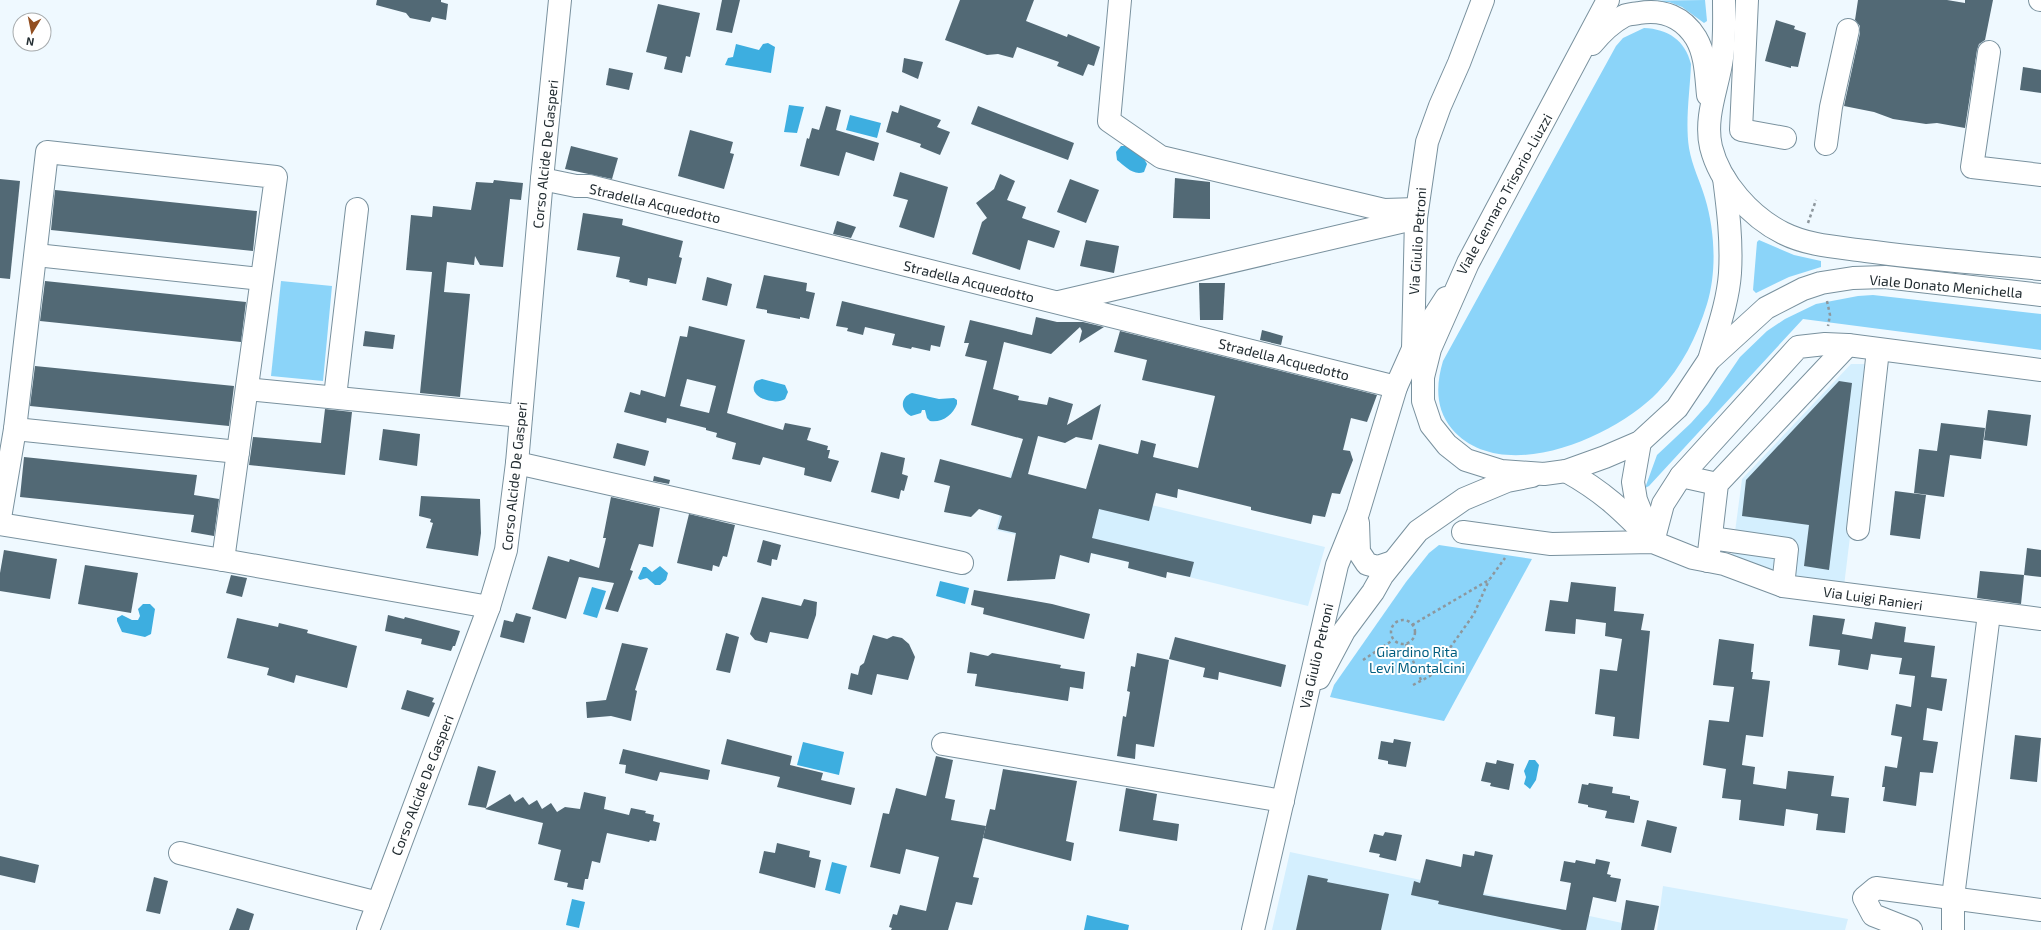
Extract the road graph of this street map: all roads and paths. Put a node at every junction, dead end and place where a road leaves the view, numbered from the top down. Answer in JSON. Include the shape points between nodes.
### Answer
{"nodes":[{"id":1,"x":560,"y":0,"type":"edge"},
{"id":2,"x":1120,"y":0,"type":"edge"},
{"id":3,"x":1483,"y":0,"type":"edge"},
{"id":4,"x":1608,"y":0,"type":"edge"},
{"id":5,"x":1724,"y":0,"type":"edge"},
{"id":6,"x":1747,"y":0,"type":"edge"},
{"id":7,"x":1848,"y":30,"type":"dead end"},
{"id":8,"x":1989,"y":52,"type":"dead end"},
{"id":9,"x":1573,"y":66,"type":"junction"},
{"id":10,"x":1709,"y":120,"type":"junction"},
{"id":11,"x":1785,"y":138,"type":"dead end"},
{"id":12,"x":1826,"y":144,"type":"dead end"},
{"id":13,"x":2041,"y":175,"type":"edge"},
{"id":14,"x":1723,"y":176,"type":"junction"},
{"id":15,"x":542,"y":179,"type":"junction"},
{"id":16,"x":1816,"y":200,"type":"dead end"},
{"id":17,"x":357,"y":210,"type":"dead end"},
{"id":18,"x":1416,"y":214,"type":"junction"},
{"id":19,"x":1807,"y":227,"type":"dead end"},
{"id":20,"x":36,"y":255,"type":"junction"},
{"id":21,"x":1468,"y":263,"type":"junction"},
{"id":22,"x":2041,"y":269,"type":"edge"},
{"id":23,"x":261,"y":280,"type":"junction"},
{"id":24,"x":2041,"y":295,"type":"edge"},
{"id":25,"x":1820,"y":301,"type":"dead end"},
{"id":26,"x":1056,"y":303,"type":"junction"},
{"id":27,"x":1825,"y":344,"type":"junction"},
{"id":28,"x":1848,"y":345,"type":"junction"},
{"id":29,"x":1413,"y":349,"type":"junction"},
{"id":30,"x":1878,"y":350,"type":"junction"},
{"id":31,"x":1709,"y":360,"type":"junction"},
{"id":32,"x":2041,"y":370,"type":"edge"},
{"id":33,"x":1396,"y":387,"type":"junction"},
{"id":34,"x":247,"y":389,"type":"junction"},
{"id":35,"x":335,"y":398,"type":"junction"},
{"id":36,"x":521,"y":416,"type":"junction"},
{"id":37,"x":15,"y":430,"type":"junction"},
{"id":38,"x":1640,"y":442,"type":"junction"},
{"id":39,"x":238,"y":452,"type":"junction"},
{"id":40,"x":517,"y":463,"type":"junction"},
{"id":41,"x":1566,"y":472,"type":"junction"},
{"id":42,"x":1544,"y":474,"type":"junction"},
{"id":43,"x":1681,"y":476,"type":"junction"},
{"id":44,"x":1718,"y":484,"type":"junction"},
{"id":45,"x":1358,"y":513,"type":"junction"},
{"id":46,"x":0,"y":518,"type":"edge"},
{"id":47,"x":0,"y":524,"type":"edge"},
{"id":48,"x":1858,"y":529,"type":"dead end"},
{"id":49,"x":1463,"y":532,"type":"dead end"},
{"id":50,"x":1509,"y":538,"type":"junction"},
{"id":51,"x":1711,"y":538,"type":"junction"},
{"id":52,"x":1653,"y":542,"type":"junction"},
{"id":53,"x":223,"y":560,"type":"junction"},
{"id":54,"x":1708,"y":561,"type":"junction"},
{"id":55,"x":1393,"y":562,"type":"junction"},
{"id":56,"x":962,"y":563,"type":"dead end"},
{"id":57,"x":1489,"y":580,"type":"junction"},
{"id":58,"x":1783,"y":586,"type":"junction"},
{"id":59,"x":489,"y":607,"type":"junction"},
{"id":60,"x":1989,"y":614,"type":"junction"},
{"id":61,"x":2041,"y":619,"type":"edge"},
{"id":62,"x":1412,"y":625,"type":"junction"},
{"id":63,"x":1393,"y":640,"type":"junction"},
{"id":64,"x":1406,"y":644,"type":"junction"},
{"id":65,"x":1363,"y":660,"type":"dead end"},
{"id":66,"x":1421,"y":680,"type":"junction"},
{"id":67,"x":1413,"y":685,"type":"dead end"},
{"id":68,"x":1304,"y":705,"type":"junction"},
{"id":69,"x":943,"y":744,"type":"dead end"},
{"id":70,"x":1283,"y":801,"type":"junction"},
{"id":71,"x":180,"y":853,"type":"dead end"},
{"id":72,"x":1953,"y":897,"type":"junction"},
{"id":73,"x":378,"y":903,"type":"junction"},
{"id":74,"x":2041,"y":910,"type":"edge"},
{"id":75,"x":368,"y":930,"type":"edge"},
{"id":76,"x":1253,"y":930,"type":"edge"},
{"id":77,"x":1911,"y":930,"type":"edge"},
{"id":78,"x":1952,"y":930,"type":"edge"}],
"edges":[{"from":1,"to":15,"type":"street","name":"Corso Alcide De Gasperi"},
{"from":2,"to":18,"type":"street","via":[[1109,121],[1161,157],[1384,210]]},
{"from":3,"to":18,"type":"street","name":"Via Giulio Petroni","via":[[1427,142]]},
{"from":4,"to":9,"type":"street","name":"Viale Gennaro Trisorio-Liuzzi"},
{"from":5,"to":10,"type":"street","name":"Viale Donato Menichella","via":[[1722,56]]},
{"from":6,"to":11,"type":"street","via":[[1741,130]]},
{"from":7,"to":12,"type":"street","via":[[1831,107]]},
{"from":8,"to":13,"type":"street","via":[[1972,166]]},
{"from":9,"to":10,"type":"street","via":[[1605,28],[1625,15],[1647,12],[1669,14],[1684,23],[1696,39],[1704,60]]},
{"from":9,"to":21,"type":"street","name":"Viale Gennaro Trisorio-Liuzzi"},
{"from":10,"to":14,"type":"street","name":"Viale Donato Menichella","via":[[1711,147]]},
{"from":14,"to":22,"type":"street","name":"Viale Donato Menichella","via":[[1741,201],[1768,224],[1784,234],[1809,243],[1897,255]]},
{"from":14,"to":31,"type":"street","name":"Viale Donato Menichella","via":[[1729,219],[1730,274]]},
{"from":15,"to":26,"type":"street","name":"Stradella Acquedotto","via":[[589,186]]},
{"from":15,"to":36,"type":"street","name":"Corso Alcide De Gasperi"},
{"from":16,"to":19,"type":"path"},
{"from":17,"to":35,"type":"street"},
{"from":18,"to":26,"type":"street"},
{"from":18,"to":29,"type":"street","name":"Via Giulio Petroni"},
{"from":20,"to":23,"type":"street"},
{"from":20,"to":23,"type":"street","via":[[47,152],[276,177]]},
{"from":20,"to":37,"type":"street"},
{"from":21,"to":29,"type":"street","name":"Viale Gennaro Trisorio-Liuzzi"},
{"from":21,"to":42,"type":"street","via":[[1430,349],[1423,377],[1423,401],[1431,425],[1447,445],[1466,460],[1501,471]]},
{"from":23,"to":34,"type":"street"},
{"from":24,"to":31,"type":"street","name":"Viale Donato Menichella","via":[[1885,277],[1821,283],[1766,308]]},
{"from":25,"to":27,"type":"path","via":[[1826,299],[1830,315]]},
{"from":26,"to":33,"type":"street","name":"Stradella Acquedotto"},
{"from":27,"to":28,"type":"street"},
{"from":27,"to":43,"type":"street","via":[[1798,347]]},
{"from":28,"to":30,"type":"street"},
{"from":28,"to":44,"type":"street"},
{"from":29,"to":33,"type":"street","name":"Viale Gennaro Trisorio-Liuzzi"},
{"from":30,"to":32,"type":"street"},
{"from":30,"to":48,"type":"street"},
{"from":31,"to":38,"type":"street","name":"Viale Donato Menichella","via":[[1677,408]]},
{"from":33,"to":45,"type":"street","name":"Via Giulio Petroni"},
{"from":34,"to":35,"type":"street"},
{"from":34,"to":39,"type":"street"},
{"from":35,"to":36,"type":"street"},
{"from":36,"to":40,"type":"street","name":"Corso Alcide De Gasperi"},
{"from":37,"to":39,"type":"street"},
{"from":37,"to":46,"type":"street"},
{"from":38,"to":41,"type":"street","name":"Viale Donato Menichella"},
{"from":38,"to":52,"type":"street","via":[[1633,482],[1636,500]]},
{"from":39,"to":53,"type":"street"},
{"from":40,"to":56,"type":"street"},
{"from":40,"to":59,"type":"street","name":"Corso Alcide De Gasperi","via":[[506,550]]},
{"from":41,"to":42,"type":"street","name":"Viale Donato Menichella"},
{"from":41,"to":52,"type":"street","via":[[1593,486],[1621,508]]},
{"from":42,"to":55,"type":"street","name":"Viale Donato Menichella","via":[[1506,480],[1464,499],[1418,531]]},
{"from":43,"to":44,"type":"street"},
{"from":43,"to":52,"type":"street","via":[[1663,504]]},
{"from":44,"to":51,"type":"street"},
{"from":45,"to":55,"type":"street","via":[[1359,552],[1367,564],[1378,567]]},
{"from":45,"to":68,"type":"street","name":"Via Giulio Petroni","via":[[1337,565]]},
{"from":47,"to":53,"type":"street"},
{"from":49,"to":50,"type":"street","name":"Via Luigi Ranieri"},
{"from":50,"to":52,"type":"street","name":"Via Luigi Ranieri","via":[[1551,544]]},
{"from":50,"to":57,"type":"path","via":[[1506,555]]},
{"from":51,"to":54,"type":"street"},
{"from":51,"to":58,"type":"street","via":[[1787,550]]},
{"from":52,"to":54,"type":"street","name":"Via Luigi Ranieri","via":[[1693,558]]},
{"from":53,"to":59,"type":"street"},
{"from":54,"to":58,"type":"street","name":"Via Luigi Ranieri","via":[[1724,564]]},
{"from":55,"to":68,"type":"street","name":"Viale Donato Menichella","via":[[1344,631]]},
{"from":57,"to":62,"type":"path"},
{"from":57,"to":66,"type":"path","via":[[1474,614],[1430,676]]},
{"from":58,"to":60,"type":"street","name":"Via Luigi Ranieri"},
{"from":59,"to":73,"type":"street","name":"Corso Alcide De Gasperi"},
{"from":60,"to":61,"type":"street","name":"Via Luigi Ranieri"},
{"from":60,"to":72,"type":"street"},
{"from":62,"to":63,"type":"path","via":[[1406,620],[1395,623],[1391,629]]},
{"from":62,"to":64,"type":"path","via":[[1414,636]]},
{"from":63,"to":64,"type":"path","via":[[1399,644]]},
{"from":63,"to":65,"type":"path"},
{"from":64,"to":66,"type":"path"},
{"from":66,"to":67,"type":"path"},
{"from":68,"to":70,"type":"street","name":"Via Giulio Petroni"},
{"from":69,"to":70,"type":"street"},
{"from":70,"to":76,"type":"street","name":"Via Giulio Petroni"},
{"from":71,"to":73,"type":"street"},
{"from":72,"to":74,"type":"street"},
{"from":72,"to":77,"type":"street","via":[[1876,888],[1864,898],[1873,915]]},
{"from":72,"to":78,"type":"street"},
{"from":73,"to":75,"type":"street","name":"Corso Alcide De Gasperi"}]}
